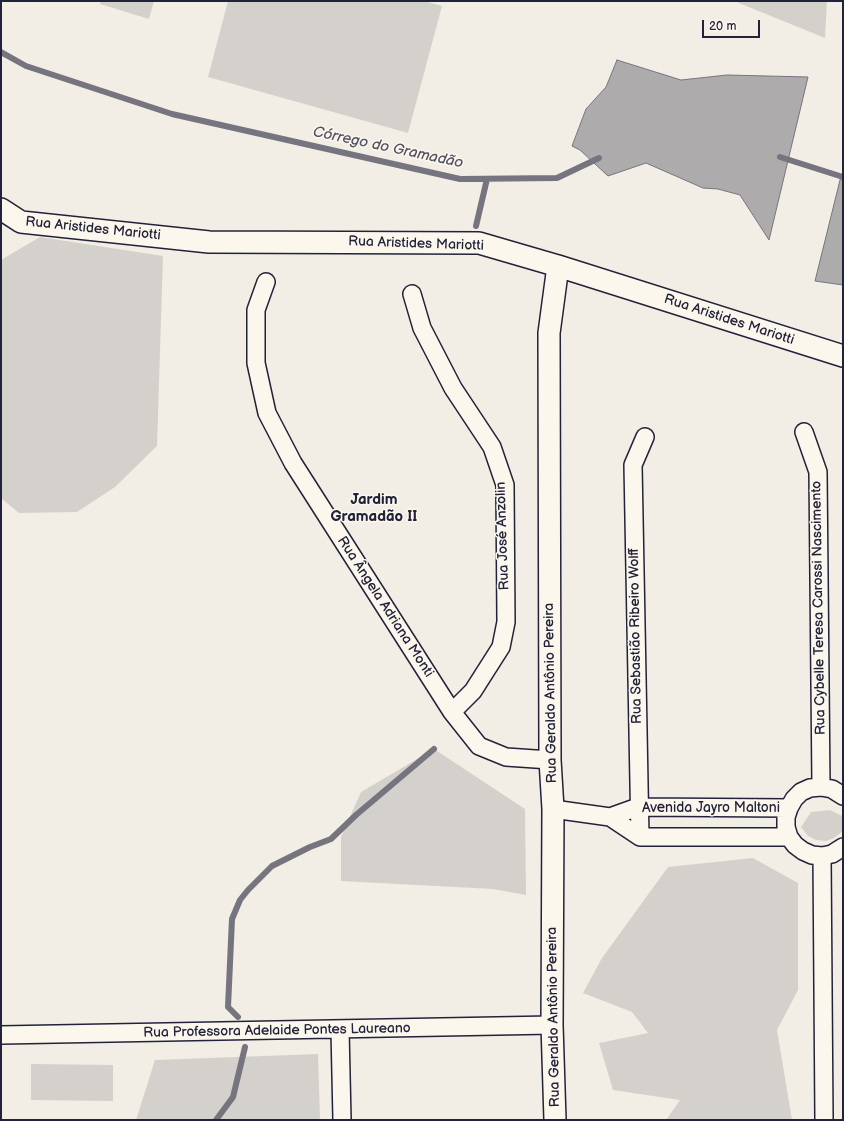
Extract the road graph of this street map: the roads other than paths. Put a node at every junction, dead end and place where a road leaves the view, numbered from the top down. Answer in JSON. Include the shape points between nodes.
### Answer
{"nodes":[{"id":1,"x":1,"y":209,"type":"edge"},
{"id":2,"x":558,"y":266,"type":"junction"},
{"id":3,"x":266,"y":282,"type":"dead end"},
{"id":4,"x":412,"y":294,"type":"dead end"},
{"id":5,"x":843,"y":356,"type":"edge"},
{"id":6,"x":804,"y":432,"type":"dead end"},
{"id":7,"x":645,"y":438,"type":"dead end"},
{"id":8,"x":452,"y":712,"type":"junction"},
{"id":9,"x":550,"y":760,"type":"junction"},
{"id":10,"x":821,"y":787,"type":"junction"},
{"id":11,"x":843,"y":796,"type":"edge"},
{"id":12,"x":638,"y":807,"type":"junction"},
{"id":13,"x":789,"y":808,"type":"junction"},
{"id":14,"x":553,"y":809,"type":"junction"},
{"id":15,"x":610,"y":816,"type":"junction"},
{"id":16,"x":640,"y":837,"type":"junction"},
{"id":17,"x":789,"y":837,"type":"junction"},
{"id":18,"x":843,"y":847,"type":"edge"},
{"id":19,"x":822,"y":856,"type":"junction"},
{"id":20,"x":552,"y":1025,"type":"junction"},
{"id":21,"x":340,"y":1030,"type":"junction"},
{"id":22,"x":1,"y":1035,"type":"edge"},
{"id":23,"x":342,"y":1120,"type":"edge"},
{"id":24,"x":554,"y":1120,"type":"edge"},
{"id":25,"x":824,"y":1120,"type":"edge"}],
"edges":[{"from":1,"to":2,"type":"street","name":"Rua Aristides Mariotti","via":[[21,222],[209,242],[479,243]]},
{"from":2,"to":5,"type":"street","name":"Rua Aristides Mariotti"},
{"from":2,"to":9,"type":"street","name":"Rua Geraldo Antônio Pereira","via":[[549,333]]},
{"from":3,"to":8,"type":"street","name":"Rua Ângela Adriana Monti","via":[[256,310],[256,363],[267,414],[293,463]]},
{"from":4,"to":8,"type":"street","name":"Rua José Anzolin","via":[[422,328],[453,388],[492,447],[505,485],[506,622],[501,647],[473,691]]},
{"from":6,"to":10,"type":"street","name":"Rua Cybelle Teresa Carossi Nascimento","via":[[818,472]]},
{"from":7,"to":12,"type":"street","name":"Rua Sebastião Ribeiro Wolff","via":[[633,465]]},
{"from":8,"to":9,"type":"street","name":"Rua Ângela Adriana Monti","via":[[479,746],[506,757]]},
{"from":9,"to":14,"type":"street","name":"Rua Geraldo Antônio Pereira"},
{"from":10,"to":11,"type":"street","via":[[832,789]]},
{"from":10,"to":13,"type":"street","via":[[801,792]]},
{"from":12,"to":13,"type":"street","name":"Avenida Jayro Maltoni"},
{"from":12,"to":15,"type":"street","name":"Avenida Jayro Maltoni"},
{"from":12,"to":16,"type":"street","name":"Rua Sebastião Ribeiro Wolff"},
{"from":13,"to":17,"type":"street","via":[[786,822]]},
{"from":14,"to":15,"type":"street","name":"Avenida Jayro Maltoni"},
{"from":14,"to":20,"type":"street","name":"Rua Geraldo Antônio Pereira"},
{"from":15,"to":16,"type":"street","name":"Avenida Jayro Maltoni"},
{"from":16,"to":17,"type":"street","name":"Avenida Jayro Maltoni"},
{"from":17,"to":19,"type":"street","via":[[803,851]]},
{"from":18,"to":19,"type":"street","via":[[832,854]]},
{"from":19,"to":25,"type":"street"},
{"from":20,"to":21,"type":"street","name":"Rua Professora Adelaide Pontes Laureano"},
{"from":20,"to":24,"type":"street","name":"Rua Geraldo Antônio Pereira"},
{"from":21,"to":22,"type":"street","name":"Rua Professora Adelaide Pontes Laureano"},
{"from":21,"to":23,"type":"street"}]}
